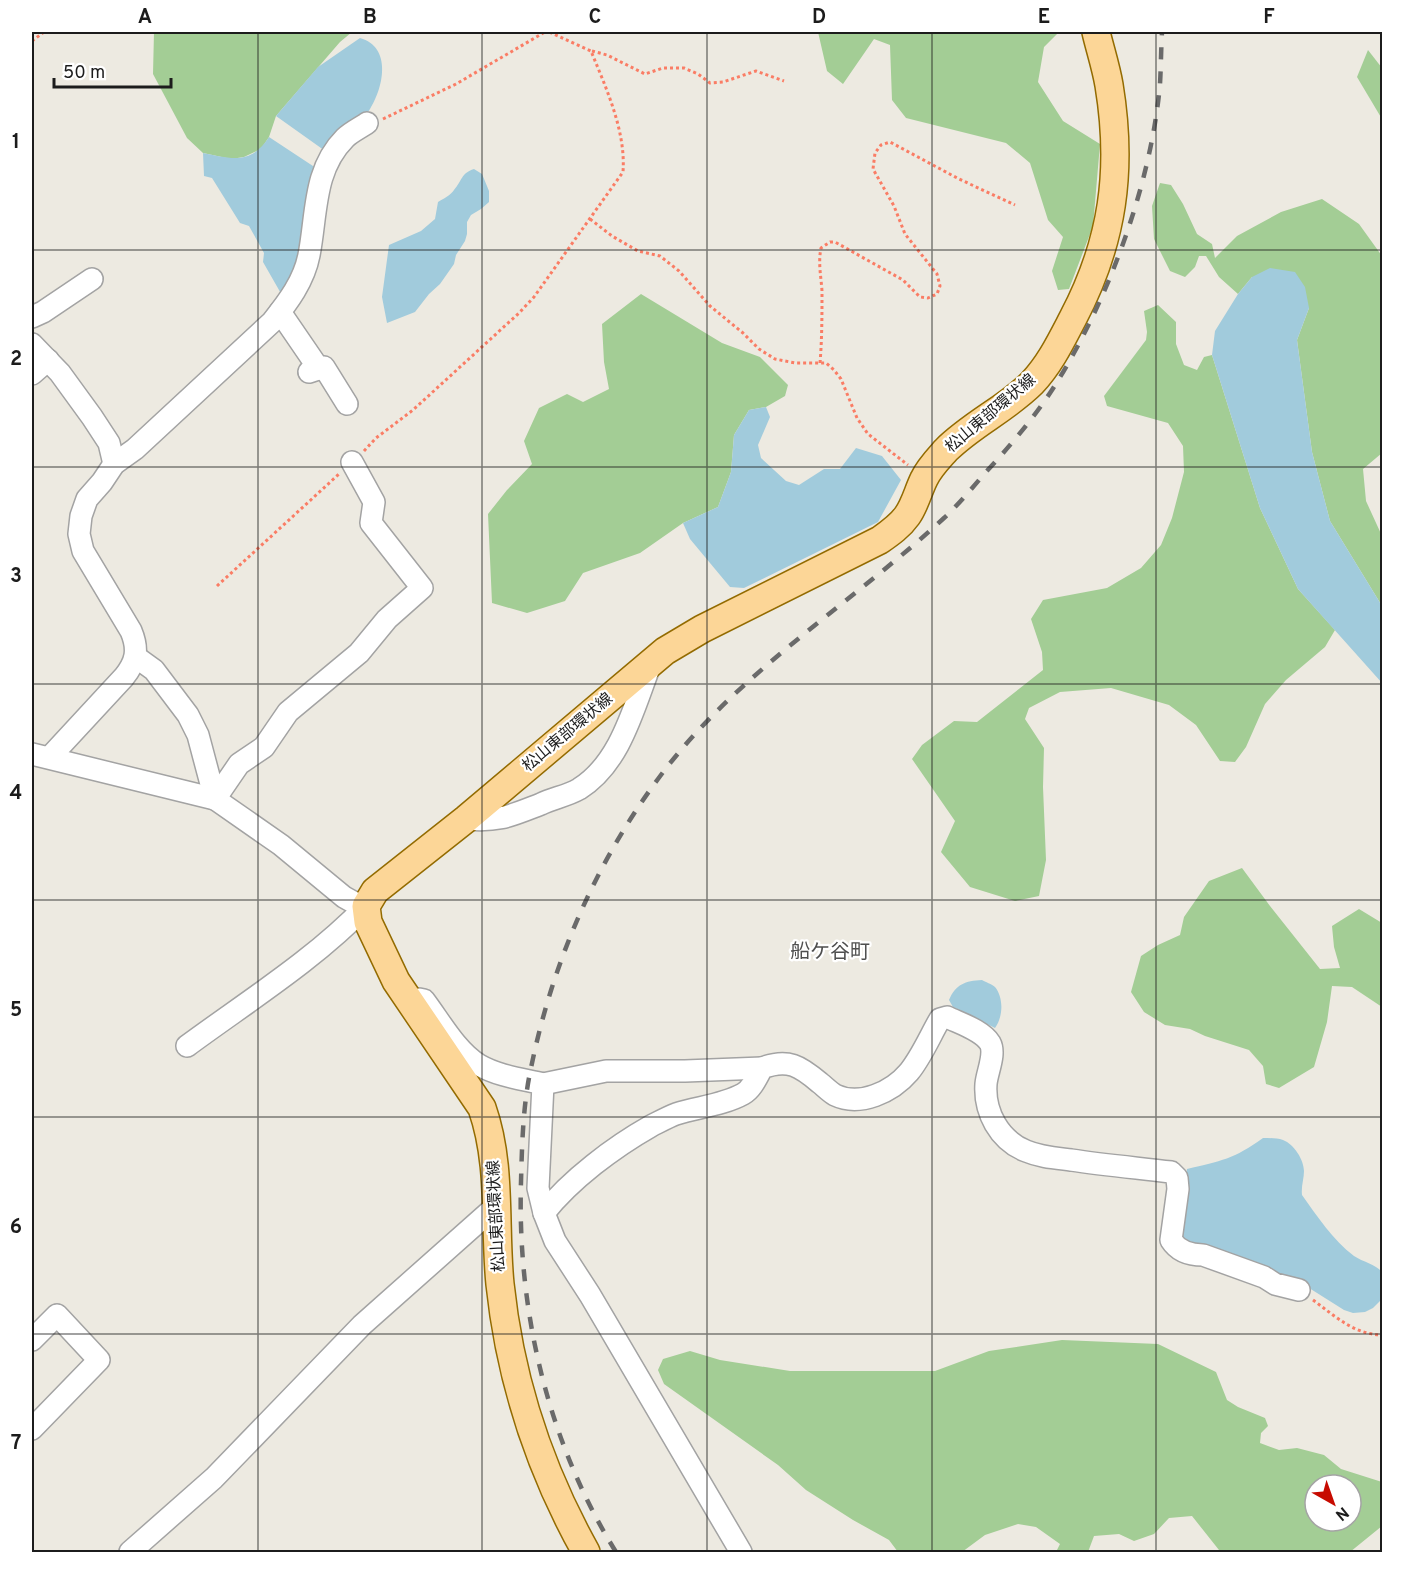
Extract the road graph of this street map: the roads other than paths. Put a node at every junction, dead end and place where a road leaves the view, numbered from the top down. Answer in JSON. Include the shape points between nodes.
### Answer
{"nodes":[{"id":1,"x":1096,"y":32,"type":"edge"},
{"id":2,"x":367,"y":123,"type":"road end"},
{"id":3,"x":92,"y":279,"type":"dead end"},
{"id":4,"x":280,"y":312,"type":"junction"},
{"id":5,"x":32,"y":317,"type":"edge"},
{"id":6,"x":32,"y":344,"type":"edge"},
{"id":7,"x":48,"y":360,"type":"junction"},
{"id":8,"x":32,"y":374,"type":"edge"},
{"id":9,"x":347,"y":404,"type":"dead end"},
{"id":10,"x":352,"y":462,"type":"road end"},
{"id":11,"x":114,"y":464,"type":"junction"},
{"id":12,"x":136,"y":657,"type":"junction"},
{"id":13,"x":651,"y":663,"type":"junction"},
{"id":14,"x":41,"y":756,"type":"edge"},
{"id":15,"x":215,"y":799,"type":"junction"},
{"id":16,"x":466,"y":819,"type":"junction"},
{"id":17,"x":366,"y":906,"type":"junction"},
{"id":18,"x":404,"y":995,"type":"junction"},
{"id":19,"x":187,"y":1046,"type":"dead end"},
{"id":20,"x":762,"y":1068,"type":"junction"},
{"id":21,"x":543,"y":1084,"type":"junction"},
{"id":22,"x":496,"y":1206,"type":"junction"},
{"id":23,"x":544,"y":1213,"type":"junction"},
{"id":24,"x":1299,"y":1290,"type":"road end"},
{"id":25,"x":32,"y":1340,"type":"edge"},
{"id":26,"x":32,"y":1429,"type":"edge"},
{"id":27,"x":130,"y":1552,"type":"edge"},
{"id":28,"x":586,"y":1552,"type":"edge"},
{"id":29,"x":741,"y":1552,"type":"edge"}],
"edges":[{"from":1,"to":13,"type":"main road","name":"松山東部環状線","via":[[1109,84],[1114,147],[1109,226],[1094,274],[1043,370],[1018,396],[953,443],[924,478],[908,516],[880,540],[702,629]]},
{"from":2,"to":4,"type":"street","via":[[345,138],[327,163],[317,192],[309,256],[301,279]]},
{"from":3,"to":5,"type":"street","via":[[66,309]]},
{"from":4,"to":9,"type":"street","via":[[313,371],[324,367]]},
{"from":4,"to":11,"type":"street","via":[[144,441]]},
{"from":6,"to":7,"type":"street"},
{"from":7,"to":8,"type":"street"},
{"from":7,"to":11,"type":"street","via":[[109,443]]},
{"from":10,"to":15,"type":"street","via":[[374,502],[371,523],[422,588],[387,619],[359,653],[288,712],[264,747],[239,765]]},
{"from":11,"to":12,"type":"street","via":[[87,499],[80,534],[83,551],[131,632]]},
{"from":12,"to":14,"type":"street","via":[[124,677]]},
{"from":12,"to":15,"type":"street","via":[[154,670],[188,715],[198,735]]},
{"from":13,"to":16,"type":"main road","name":"松山東部環状線"},
{"from":13,"to":16,"type":"street","via":[[617,747],[591,780],[572,792],[512,816]]},
{"from":14,"to":15,"type":"street"},
{"from":15,"to":17,"type":"street","via":[[281,845],[344,897]]},
{"from":16,"to":17,"type":"main road","name":"松山東部環状線","via":[[375,891]]},
{"from":17,"to":18,"type":"main road","name":"松山東部環状線","via":[[368,922]]},
{"from":17,"to":19,"type":"street","via":[[294,968]]},
{"from":18,"to":21,"type":"street","via":[[424,1000],[465,1054],[479,1065]]},
{"from":18,"to":22,"type":"main road","name":"松山東部環状線","via":[[482,1108],[493,1150]]},
{"from":20,"to":21,"type":"street","via":[[606,1071]]},
{"from":20,"to":23,"type":"street","via":[[745,1093],[675,1114],[650,1127],[560,1193]]},
{"from":20,"to":24,"type":"street","via":[[775,1063],[790,1064],[806,1071],[834,1095],[857,1101],[876,1096],[909,1072],[940,1019],[947,1017],[983,1035],[990,1044],[986,1086],[989,1110],[1008,1141],[1041,1156],[1171,1172],[1177,1178],[1178,1189],[1171,1240],[1175,1246]]},
{"from":21,"to":23,"type":"street","via":[[538,1188]]},
{"from":22,"to":27,"type":"street","via":[[362,1325],[214,1478]]},
{"from":22,"to":28,"type":"main road","name":"松山東部環状線","via":[[506,1335],[517,1383],[552,1484]]},
{"from":23,"to":29,"type":"street","via":[[555,1241]]},
{"from":25,"to":26,"type":"street","via":[[57,1316],[99,1360]]}]}
